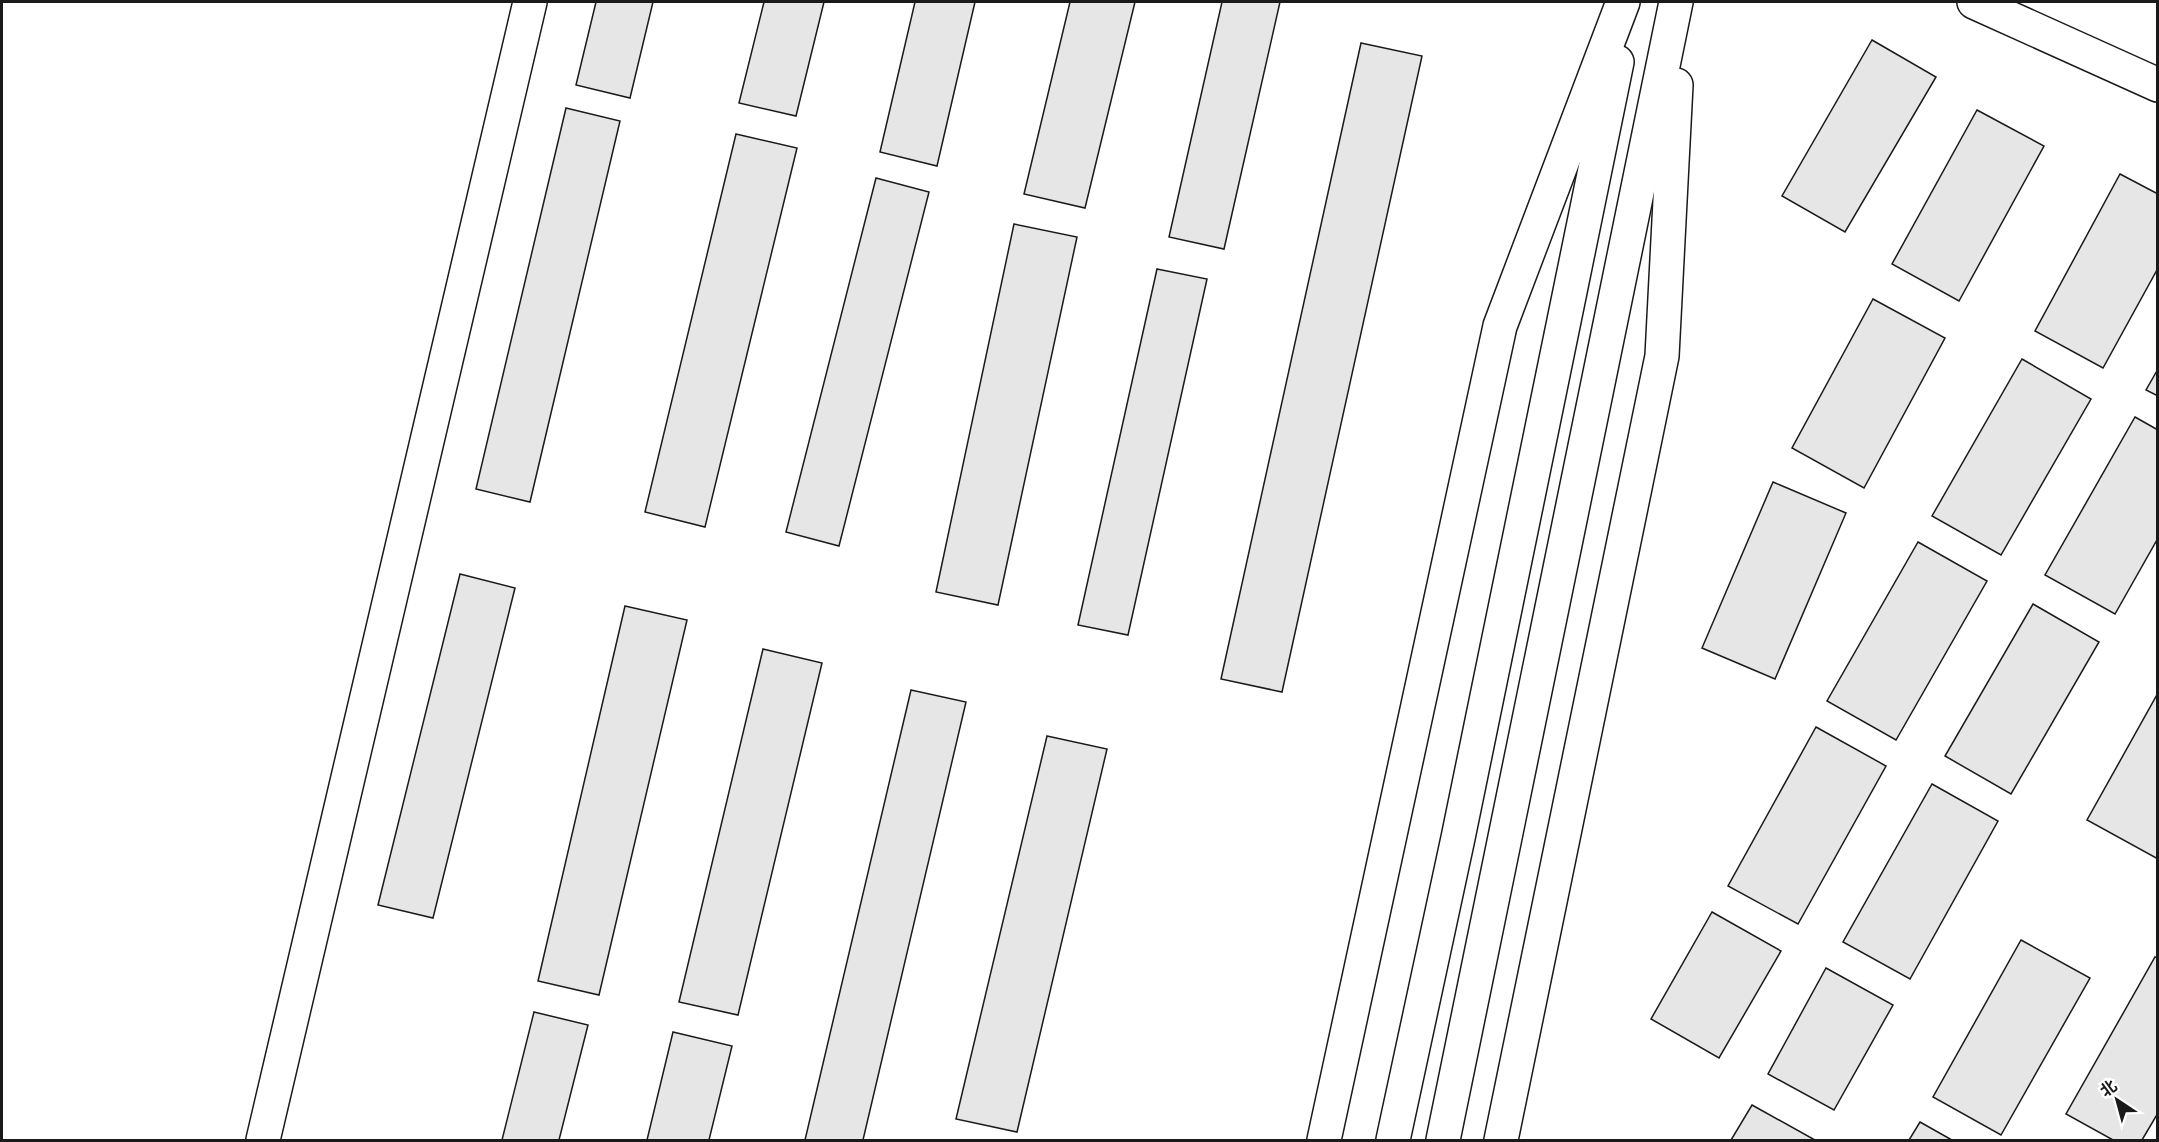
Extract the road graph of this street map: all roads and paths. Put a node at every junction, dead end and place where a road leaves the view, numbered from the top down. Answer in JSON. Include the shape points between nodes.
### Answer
{"nodes":[{"id":1,"x":530,"y":2,"type":"edge"},
{"id":2,"x":1623,"y":2,"type":"edge"},
{"id":3,"x":1630,"y":2,"type":"edge"},
{"id":4,"x":1678,"y":2,"type":"edge"},
{"id":5,"x":1974,"y":2,"type":"edge"},
{"id":6,"x":2157,"y":85,"type":"edge"},
{"id":7,"x":263,"y":1140,"type":"edge"},
{"id":8,"x":1324,"y":1140,"type":"edge"},
{"id":9,"x":1393,"y":1140,"type":"edge"},
{"id":10,"x":1443,"y":1140,"type":"edge"},
{"id":11,"x":1500,"y":1140,"type":"edge"}],
"edges":[{"from":1,"to":7,"type":"main road"},
{"from":2,"to":8,"type":"main road","via":[[1500,326]]},
{"from":3,"to":9,"type":"main road"},
{"from":4,"to":10,"type":"main road"},
{"from":4,"to":11,"type":"main road","via":[[1662,356]]},
{"from":5,"to":6,"type":"main road"}]}
